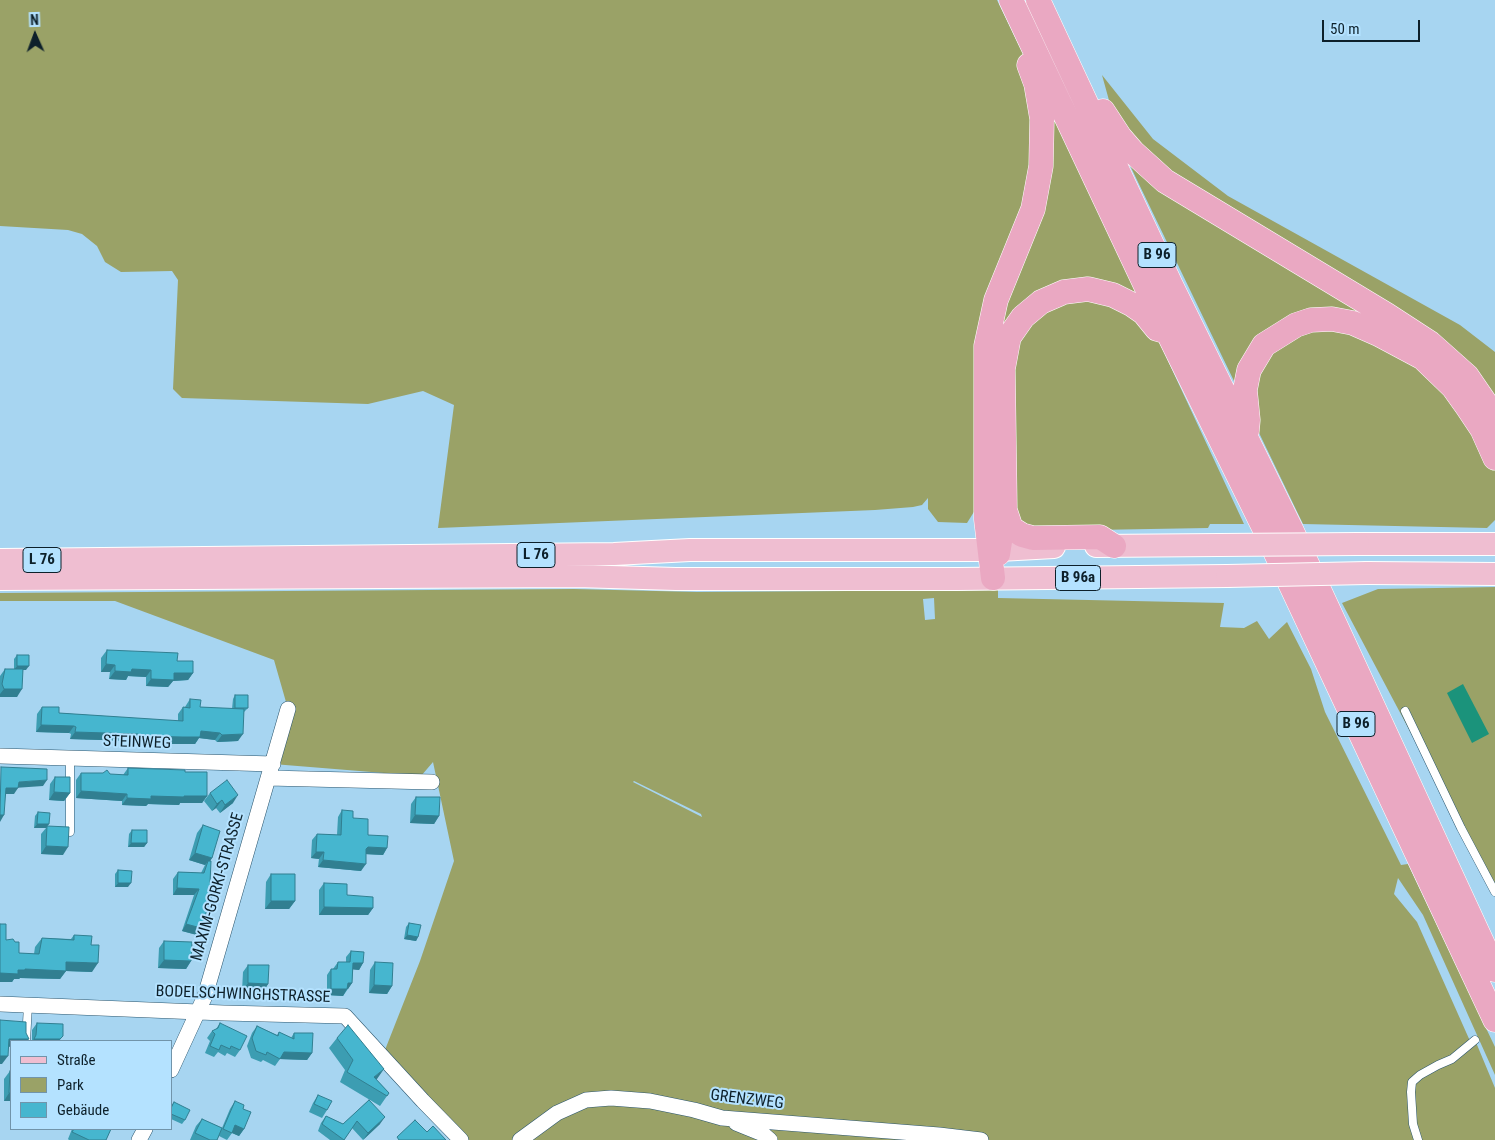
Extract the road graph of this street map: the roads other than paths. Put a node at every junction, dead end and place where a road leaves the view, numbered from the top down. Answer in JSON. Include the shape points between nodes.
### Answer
{"nodes":[{"id":1,"x":1006,"y":0,"type":"edge"},
{"id":2,"x":1011,"y":0,"type":"edge"},
{"id":3,"x":1038,"y":0,"type":"edge"},
{"id":4,"x":1071,"y":71,"type":"junction"},
{"id":5,"x":1168,"y":333,"type":"junction"},
{"id":6,"x":1495,"y":416,"type":"edge"},
{"id":7,"x":1246,"y":437,"type":"junction"},
{"id":8,"x":1495,"y":458,"type":"edge"},
{"id":9,"x":1005,"y":510,"type":"junction"},
{"id":10,"x":1495,"y":544,"type":"edge"},
{"id":11,"x":1114,"y":546,"type":"junction"},
{"id":12,"x":994,"y":549,"type":"junction"},
{"id":13,"x":0,"y":560,"type":"edge"},
{"id":14,"x":1495,"y":574,"type":"edge"},
{"id":15,"x":993,"y":578,"type":"junction"},
{"id":16,"x":0,"y":579,"type":"edge"},
{"id":17,"x":288,"y":709,"type":"dead end"},
{"id":18,"x":1405,"y":711,"type":"dead end"},
{"id":19,"x":0,"y":756,"type":"edge"},
{"id":20,"x":70,"y":758,"type":"junction"},
{"id":21,"x":270,"y":771,"type":"junction"},
{"id":22,"x":432,"y":782,"type":"dead end"},
{"id":23,"x":70,"y":832,"type":"edge"},
{"id":24,"x":1495,"y":892,"type":"edge"},
{"id":25,"x":1495,"y":970,"type":"edge"},
{"id":26,"x":0,"y":1004,"type":"edge"},
{"id":27,"x":28,"y":1005,"type":"junction"},
{"id":28,"x":198,"y":1012,"type":"junction"},
{"id":29,"x":1495,"y":1020,"type":"edge"},
{"id":30,"x":26,"y":1040,"type":"edge"},
{"id":31,"x":1476,"y":1040,"type":"dead end"},
{"id":32,"x":172,"y":1068,"type":"edge"},
{"id":33,"x":722,"y":1118,"type":"junction"},
{"id":34,"x":461,"y":1140,"type":"edge"},
{"id":35,"x":520,"y":1140,"type":"edge"},
{"id":36,"x":770,"y":1140,"type":"edge"},
{"id":37,"x":981,"y":1140,"type":"edge"},
{"id":38,"x":1418,"y":1140,"type":"edge"}],
"edges":[{"from":1,"to":12,"type":"highway","via":[[1036,84],[1043,143],[1033,208],[996,300],[986,346],[986,518]]},
{"from":2,"to":5,"type":"highway","number":"B 96"},
{"from":3,"to":4,"type":"highway","number":"B 96"},
{"from":4,"to":6,"type":"highway","via":[[1089,86],[1120,137],[1159,176],[1430,342],[1467,376]]},
{"from":4,"to":7,"type":"highway","number":"B 96"},
{"from":5,"to":9,"type":"highway","via":[[1157,329],[1144,313],[1131,304],[1113,295],[1088,289],[1064,292],[1041,302],[1024,316],[1009,337],[1003,369]]},
{"from":5,"to":29,"type":"highway","number":"B 96","via":[[1264,528]]},
{"from":7,"to":8,"type":"highway","via":[[1245,390],[1249,370],[1264,345],[1296,325],[1332,319],[1370,330],[1423,358],[1453,387],[1482,429]]},
{"from":7,"to":25,"type":"highway","number":"B 96"},
{"from":9,"to":11,"type":"highway","via":[[1011,528],[1022,535],[1033,538],[1100,537]]},
{"from":9,"to":12,"type":"highway"},
{"from":10,"to":11,"type":"main road","number":"B 96a","bridge":true},
{"from":11,"to":12,"type":"main road"},
{"from":12,"to":13,"type":"main road","number":"L 76"},
{"from":12,"to":15,"type":"highway"},
{"from":14,"to":15,"type":"main road","number":"B 96a","bridge":true},
{"from":15,"to":16,"type":"main road","number":"L 76"},
{"from":17,"to":21,"type":"street","name":"MAXIM-GORKI-STRASSE"},
{"from":18,"to":24,"type":"lane"},
{"from":19,"to":20,"type":"street","name":"STEINWEG"},
{"from":20,"to":21,"type":"street","name":"STEINWEG"},
{"from":20,"to":23,"type":"lane"},
{"from":21,"to":22,"type":"street","name":"STEINWEG"},
{"from":21,"to":28,"type":"street","name":"MAXIM-GORKI-STRASSE"},
{"from":26,"to":27,"type":"street","name":"BODELSCHWINGHSTRASSE"},
{"from":27,"to":28,"type":"street","name":"BODELSCHWINGHSTRASSE"},
{"from":27,"to":30,"type":"lane"},
{"from":28,"to":32,"type":"street","name":"MAXIM-GORKI-STRASSE"},
{"from":28,"to":34,"type":"street","name":"BODELSCHWINGHSTRASSE","via":[[345,1016]]},
{"from":31,"to":38,"type":"lane","via":[[1452,1059],[1412,1082],[1413,1124]]},
{"from":33,"to":35,"type":"street","name":"GRENZWEG","via":[[650,1101],[586,1100],[557,1113]]},
{"from":33,"to":36,"type":"street","via":[[763,1134]]},
{"from":33,"to":37,"type":"street","name":"GRENZWEG"}]}
